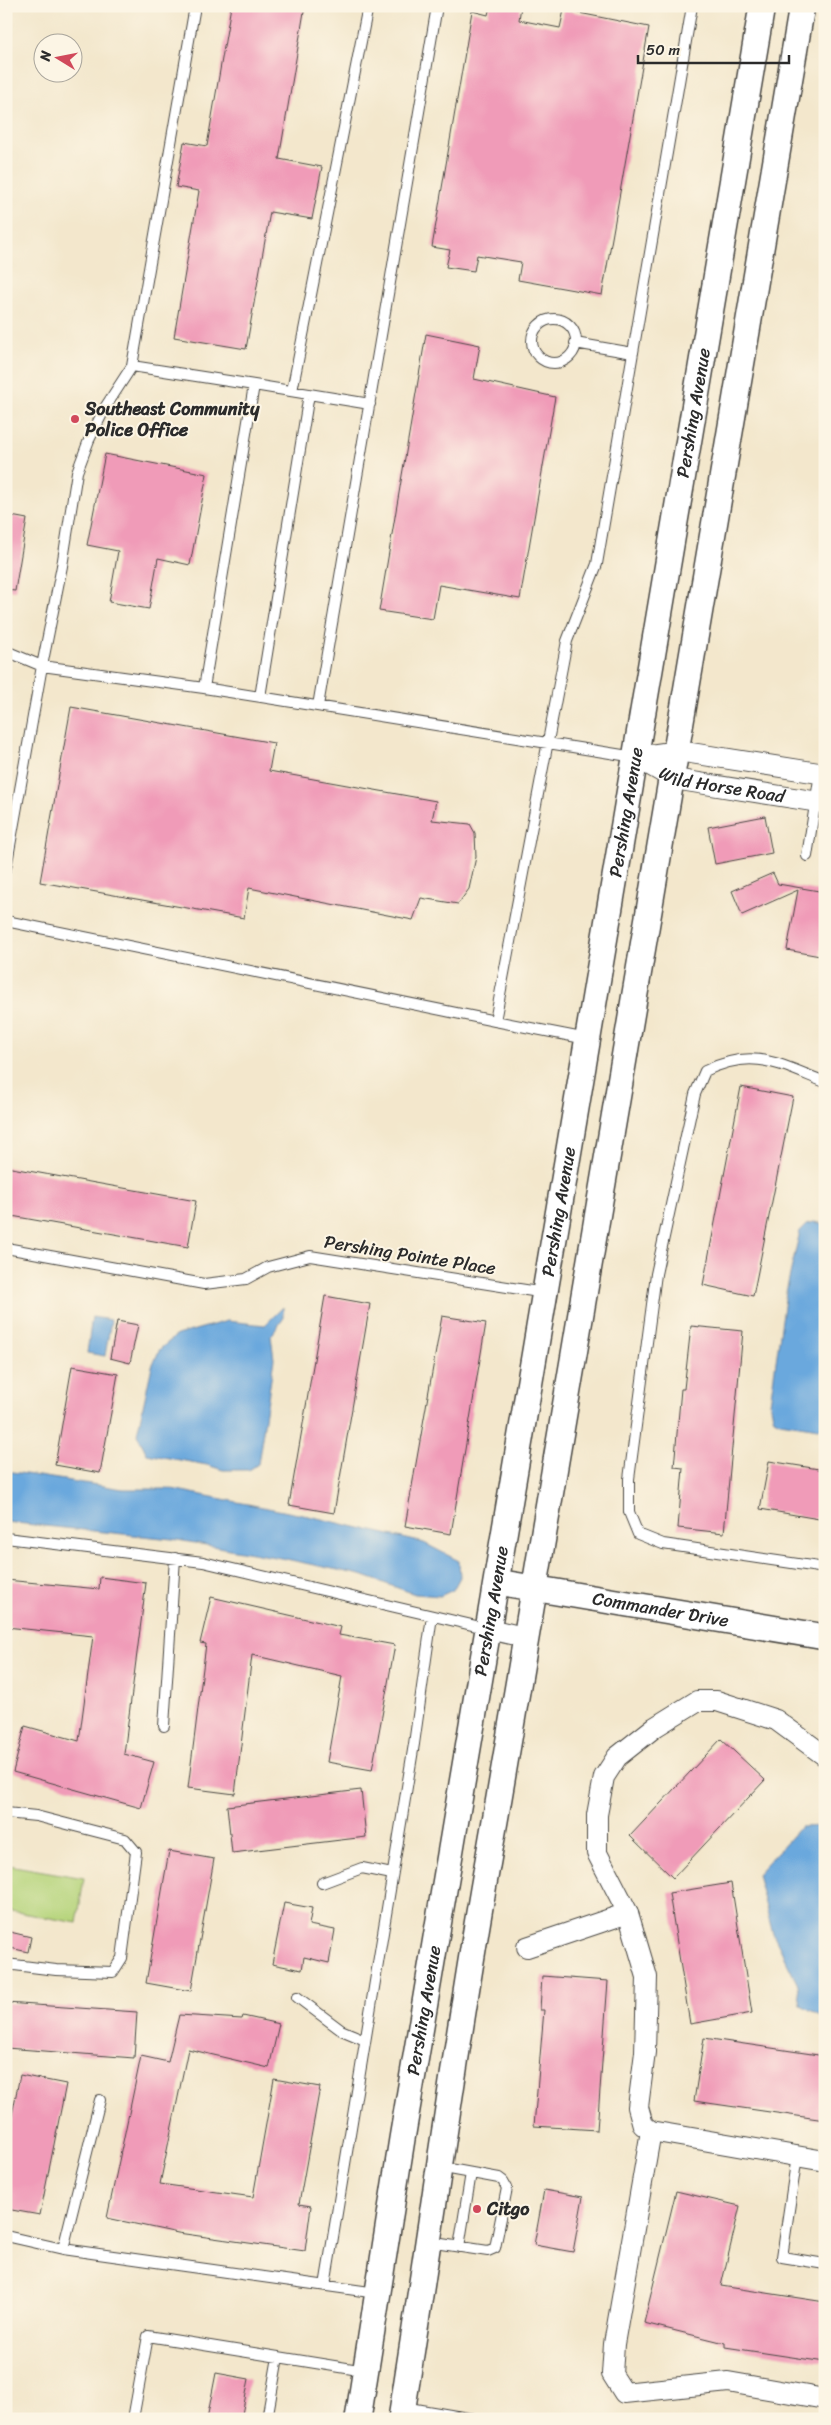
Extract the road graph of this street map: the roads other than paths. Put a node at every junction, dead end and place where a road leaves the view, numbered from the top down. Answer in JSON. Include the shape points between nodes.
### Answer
{"nodes":[{"id":1,"x":195,"y":6,"type":"edge"},
{"id":2,"x":368,"y":6,"type":"edge"},
{"id":3,"x":437,"y":6,"type":"edge"},
{"id":4,"x":692,"y":6,"type":"edge"},
{"id":5,"x":762,"y":6,"type":"edge"},
{"id":6,"x":802,"y":6,"type":"edge"},
{"id":7,"x":575,"y":343,"type":"junction"},
{"id":8,"x":633,"y":353,"type":"junction"},
{"id":9,"x":132,"y":366,"type":"junction"},
{"id":10,"x":254,"y":385,"type":"junction"},
{"id":11,"x":292,"y":391,"type":"junction"},
{"id":12,"x":309,"y":394,"type":"junction"},
{"id":13,"x":370,"y":404,"type":"junction"},
{"id":14,"x":6,"y":652,"type":"edge"},
{"id":15,"x":42,"y":666,"type":"junction"},
{"id":16,"x":204,"y":688,"type":"junction"},
{"id":17,"x":260,"y":697,"type":"junction"},
{"id":18,"x":318,"y":706,"type":"junction"},
{"id":19,"x":548,"y":742,"type":"junction"},
{"id":20,"x":678,"y":751,"type":"junction"},
{"id":21,"x":636,"y":757,"type":"junction"},
{"id":22,"x":823,"y":773,"type":"edge"},
{"id":23,"x":674,"y":779,"type":"junction"},
{"id":24,"x":820,"y":802,"type":"edge"},
{"id":25,"x":808,"y":856,"type":"dead end"},
{"id":26,"x":6,"y":868,"type":"edge"},
{"id":27,"x":6,"y":921,"type":"edge"},
{"id":28,"x":495,"y":1021,"type":"junction"},
{"id":29,"x":588,"y":1039,"type":"junction"},
{"id":30,"x":825,"y":1082,"type":"edge"},
{"id":31,"x":6,"y":1248,"type":"edge"},
{"id":32,"x":546,"y":1293,"type":"junction"},
{"id":33,"x":6,"y":1538,"type":"edge"},
{"id":34,"x":175,"y":1558,"type":"junction"},
{"id":35,"x":825,"y":1568,"type":"edge"},
{"id":36,"x":497,"y":1582,"type":"junction"},
{"id":37,"x":536,"y":1589,"type":"junction"},
{"id":38,"x":432,"y":1616,"type":"junction"},
{"id":39,"x":489,"y":1629,"type":"junction"},
{"id":40,"x":825,"y":1637,"type":"edge"},
{"id":41,"x":528,"y":1638,"type":"junction"},
{"id":42,"x":164,"y":1726,"type":"dead end"},
{"id":43,"x":825,"y":1756,"type":"edge"},
{"id":44,"x":6,"y":1813,"type":"edge"},
{"id":45,"x":392,"y":1874,"type":"junction"},
{"id":46,"x":322,"y":1883,"type":"dead end"},
{"id":47,"x":628,"y":1913,"type":"junction"},
{"id":48,"x":527,"y":1947,"type":"dead end"},
{"id":49,"x":6,"y":1964,"type":"edge"},
{"id":50,"x":297,"y":1997,"type":"dead end"},
{"id":51,"x":365,"y":2040,"type":"junction"},
{"id":52,"x":100,"y":2100,"type":"dead end"},
{"id":53,"x":651,"y":2131,"type":"junction"},
{"id":54,"x":797,"y":2156,"type":"junction"},
{"id":55,"x":825,"y":2161,"type":"edge"},
{"id":56,"x":438,"y":2167,"type":"junction"},
{"id":57,"x":470,"y":2173,"type":"junction"},
{"id":58,"x":6,"y":2236,"type":"edge"},
{"id":59,"x":427,"y":2242,"type":"junction"},
{"id":60,"x":459,"y":2247,"type":"junction"},
{"id":61,"x":62,"y":2249,"type":"junction"},
{"id":62,"x":825,"y":2264,"type":"edge"},
{"id":63,"x":325,"y":2286,"type":"junction"},
{"id":64,"x":377,"y":2293,"type":"junction"},
{"id":65,"x":278,"y":2357,"type":"junction"},
{"id":66,"x":366,"y":2371,"type":"junction"},
{"id":67,"x":825,"y":2399,"type":"edge"},
{"id":68,"x":402,"y":2413,"type":"edge"},
{"id":69,"x":134,"y":2419,"type":"edge"},
{"id":70,"x":267,"y":2419,"type":"edge"},
{"id":71,"x":358,"y":2419,"type":"edge"},
{"id":72,"x":474,"y":2419,"type":"edge"}],
"edges":[{"from":1,"to":9,"type":"lane"},
{"from":2,"to":11,"type":"lane"},
{"from":3,"to":13,"type":"lane"},
{"from":4,"to":8,"type":"lane"},
{"from":5,"to":21,"type":"street","name":"Pershing Avenue"},
{"from":6,"to":20,"type":"street"},
{"from":7,"to":7,"type":"lane","via":[[575,336],[568,325],[556,319],[542,322],[532,339],[536,354],[548,362],[562,361]]},
{"from":7,"to":8,"type":"lane"},
{"from":8,"to":19,"type":"lane","via":[[597,564],[567,641]]},
{"from":9,"to":10,"type":"lane"},
{"from":9,"to":15,"type":"lane","via":[[106,406],[77,472]]},
{"from":10,"to":11,"type":"lane"},
{"from":10,"to":16,"type":"lane"},
{"from":11,"to":12,"type":"lane"},
{"from":12,"to":13,"type":"lane"},
{"from":12,"to":17,"type":"lane"},
{"from":13,"to":18,"type":"lane"},
{"from":14,"to":15,"type":"lane"},
{"from":15,"to":16,"type":"lane"},
{"from":15,"to":26,"type":"lane"},
{"from":16,"to":17,"type":"lane"},
{"from":17,"to":18,"type":"lane"},
{"from":18,"to":19,"type":"lane"},
{"from":19,"to":21,"type":"lane"},
{"from":19,"to":28,"type":"lane"},
{"from":20,"to":21,"type":"street","name":"Wild Horse Road"},
{"from":20,"to":22,"type":"street","name":"Wild Horse Road"},
{"from":20,"to":23,"type":"street"},
{"from":21,"to":23,"type":"street","name":"Wild Horse Road"},
{"from":21,"to":29,"type":"street","name":"Pershing Avenue"},
{"from":22,"to":24,"type":"lane"},
{"from":23,"to":24,"type":"street","name":"Wild Horse Road"},
{"from":23,"to":37,"type":"street"},
{"from":24,"to":25,"type":"lane"},
{"from":27,"to":28,"type":"lane"},
{"from":28,"to":29,"type":"lane"},
{"from":29,"to":32,"type":"street","name":"Pershing Avenue"},
{"from":30,"to":35,"type":"lane","via":[[760,1058],[733,1059],[705,1071],[695,1094],[656,1274],[629,1479],[629,1512],[638,1534],[663,1544]]},
{"from":31,"to":32,"type":"lane","name":"Pershing Pointe Place","via":[[204,1284],[246,1279],[268,1267],[310,1256]]},
{"from":32,"to":36,"type":"street","name":"Pershing Avenue"},
{"from":33,"to":34,"type":"lane"},
{"from":34,"to":38,"type":"lane"},
{"from":34,"to":42,"type":"lane"},
{"from":36,"to":37,"type":"street","name":"Commander Drive"},
{"from":36,"to":39,"type":"street","name":"Pershing Avenue"},
{"from":37,"to":40,"type":"street","name":"Commander Drive"},
{"from":37,"to":41,"type":"street"},
{"from":38,"to":39,"type":"lane"},
{"from":38,"to":45,"type":"lane"},
{"from":39,"to":41,"type":"street"},
{"from":39,"to":64,"type":"street","name":"Pershing Avenue"},
{"from":41,"to":56,"type":"street"},
{"from":43,"to":47,"type":"street","via":[[776,1720],[717,1701],[697,1701],[616,1757],[604,1777],[597,1853]]},
{"from":44,"to":49,"type":"lane","via":[[36,1816],[125,1839],[136,1852],[122,1958],[113,1972]]},
{"from":45,"to":46,"type":"lane","via":[[362,1868]]},
{"from":45,"to":51,"type":"lane"},
{"from":47,"to":48,"type":"street"},
{"from":47,"to":53,"type":"street","via":[[647,1977],[645,2052],[638,2107],[643,2125]]},
{"from":50,"to":51,"type":"lane","via":[[341,2030]]},
{"from":51,"to":63,"type":"lane"},
{"from":52,"to":61,"type":"lane"},
{"from":53,"to":54,"type":"street"},
{"from":53,"to":67,"type":"street","via":[[614,2344],[612,2374],[624,2393],[728,2382]]},
{"from":54,"to":55,"type":"street"},
{"from":54,"to":62,"type":"lane","via":[[782,2257]]},
{"from":56,"to":57,"type":"lane"},
{"from":56,"to":59,"type":"street"},
{"from":57,"to":60,"type":"lane"},
{"from":57,"to":60,"type":"lane","via":[[499,2178],[507,2188],[495,2248],[488,2251]]},
{"from":58,"to":61,"type":"lane"},
{"from":59,"to":60,"type":"lane"},
{"from":59,"to":68,"type":"street"},
{"from":61,"to":63,"type":"lane"},
{"from":63,"to":64,"type":"lane"},
{"from":64,"to":66,"type":"street","name":"Pershing Avenue"},
{"from":65,"to":66,"type":"lane"},
{"from":65,"to":69,"type":"lane","via":[[148,2336]]},
{"from":65,"to":70,"type":"lane"},
{"from":66,"to":71,"type":"street","name":"Pershing Avenue"},
{"from":68,"to":72,"type":"lane"}]}
